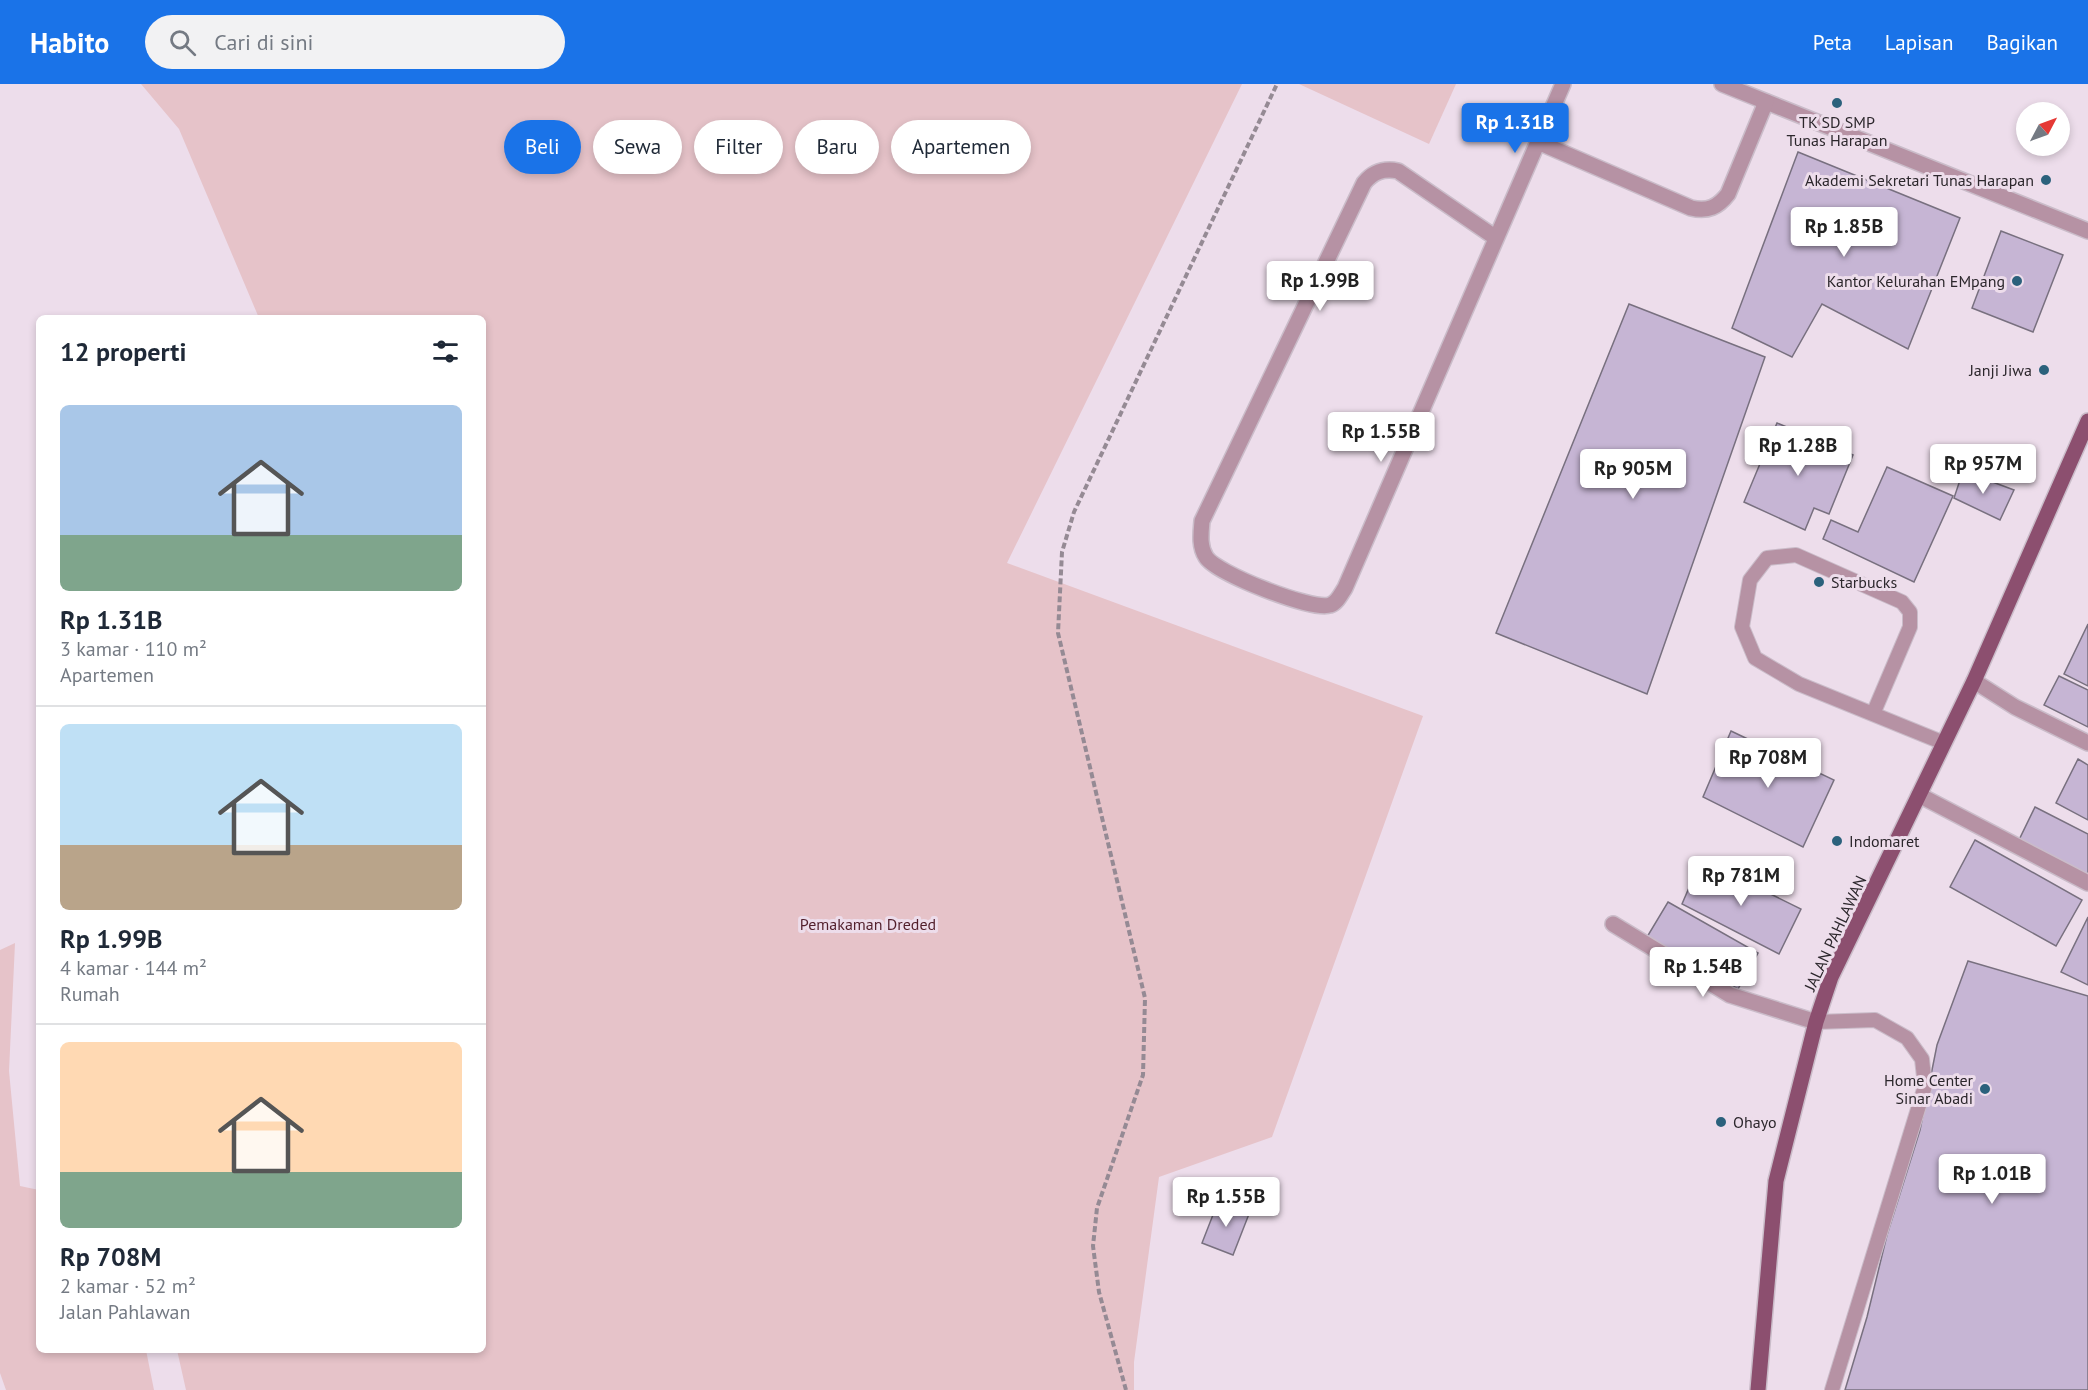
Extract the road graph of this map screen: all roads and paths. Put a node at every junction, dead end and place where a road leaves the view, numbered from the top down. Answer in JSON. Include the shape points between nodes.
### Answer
{"nodes":[{"id":1,"x":1277,"y":84,"type":"edge"},
{"id":2,"x":1563,"y":84,"type":"edge"},
{"id":3,"x":1722,"y":84,"type":"edge"},
{"id":4,"x":1766,"y":102,"type":"junction"},
{"id":5,"x":1538,"y":142,"type":"junction"},
{"id":6,"x":2088,"y":231,"type":"edge"},
{"id":7,"x":1497,"y":238,"type":"junction"},
{"id":8,"x":2088,"y":422,"type":"edge"},
{"id":9,"x":1974,"y":681,"type":"junction"},
{"id":10,"x":1873,"y":714,"type":"junction"},
{"id":11,"x":1944,"y":743,"type":"junction"},
{"id":12,"x":2088,"y":743,"type":"edge"},
{"id":13,"x":1919,"y":795,"type":"junction"},
{"id":14,"x":2088,"y":883,"type":"edge"},
{"id":15,"x":1613,"y":924,"type":"dead end"},
{"id":16,"x":1816,"y":1022,"type":"junction"},
{"id":17,"x":1126,"y":1390,"type":"edge"},
{"id":18,"x":1758,"y":1390,"type":"edge"},
{"id":19,"x":1832,"y":1390,"type":"edge"}],
"edges":[{"from":1,"to":17,"type":"path","via":[[1074,512],[1062,552],[1058,633],[1144,998],[1143,1076],[1097,1208],[1093,1246],[1099,1292]]},
{"from":2,"to":5,"type":"street"},
{"from":3,"to":4,"type":"street"},
{"from":4,"to":5,"type":"street","via":[[1728,194],[1720,204],[1703,210]]},
{"from":4,"to":6,"type":"street"},
{"from":5,"to":7,"type":"street"},
{"from":7,"to":7,"type":"street","via":[[1339,598],[1320,607],[1273,592],[1212,564],[1202,549],[1202,521],[1369,177],[1384,170],[1398,171]]},
{"from":8,"to":9,"type":"main road","name":"JALAN PAHLAWAN"},
{"from":9,"to":11,"type":"main road","name":"JALAN PAHLAWAN"},
{"from":9,"to":12,"type":"street","via":[[2015,707]]},
{"from":10,"to":10,"type":"lane","via":[[1799,684],[1755,658],[1742,627],[1750,580],[1767,558],[1796,555],[1902,602],[1910,612],[1910,627]]},
{"from":10,"to":11,"type":"lane"},
{"from":11,"to":13,"type":"main road","name":"JALAN PAHLAWAN"},
{"from":13,"to":14,"type":"street"},
{"from":13,"to":16,"type":"main road","name":"JALAN PAHLAWAN","via":[[1831,977]]},
{"from":15,"to":16,"type":"street","via":[[1730,995]]},
{"from":16,"to":18,"type":"main road","name":"JALAN PAHLAWAN","via":[[1776,1181]]},
{"from":16,"to":19,"type":"lane","via":[[1875,1020],[1906,1038],[1922,1059],[1925,1086]]}]}
